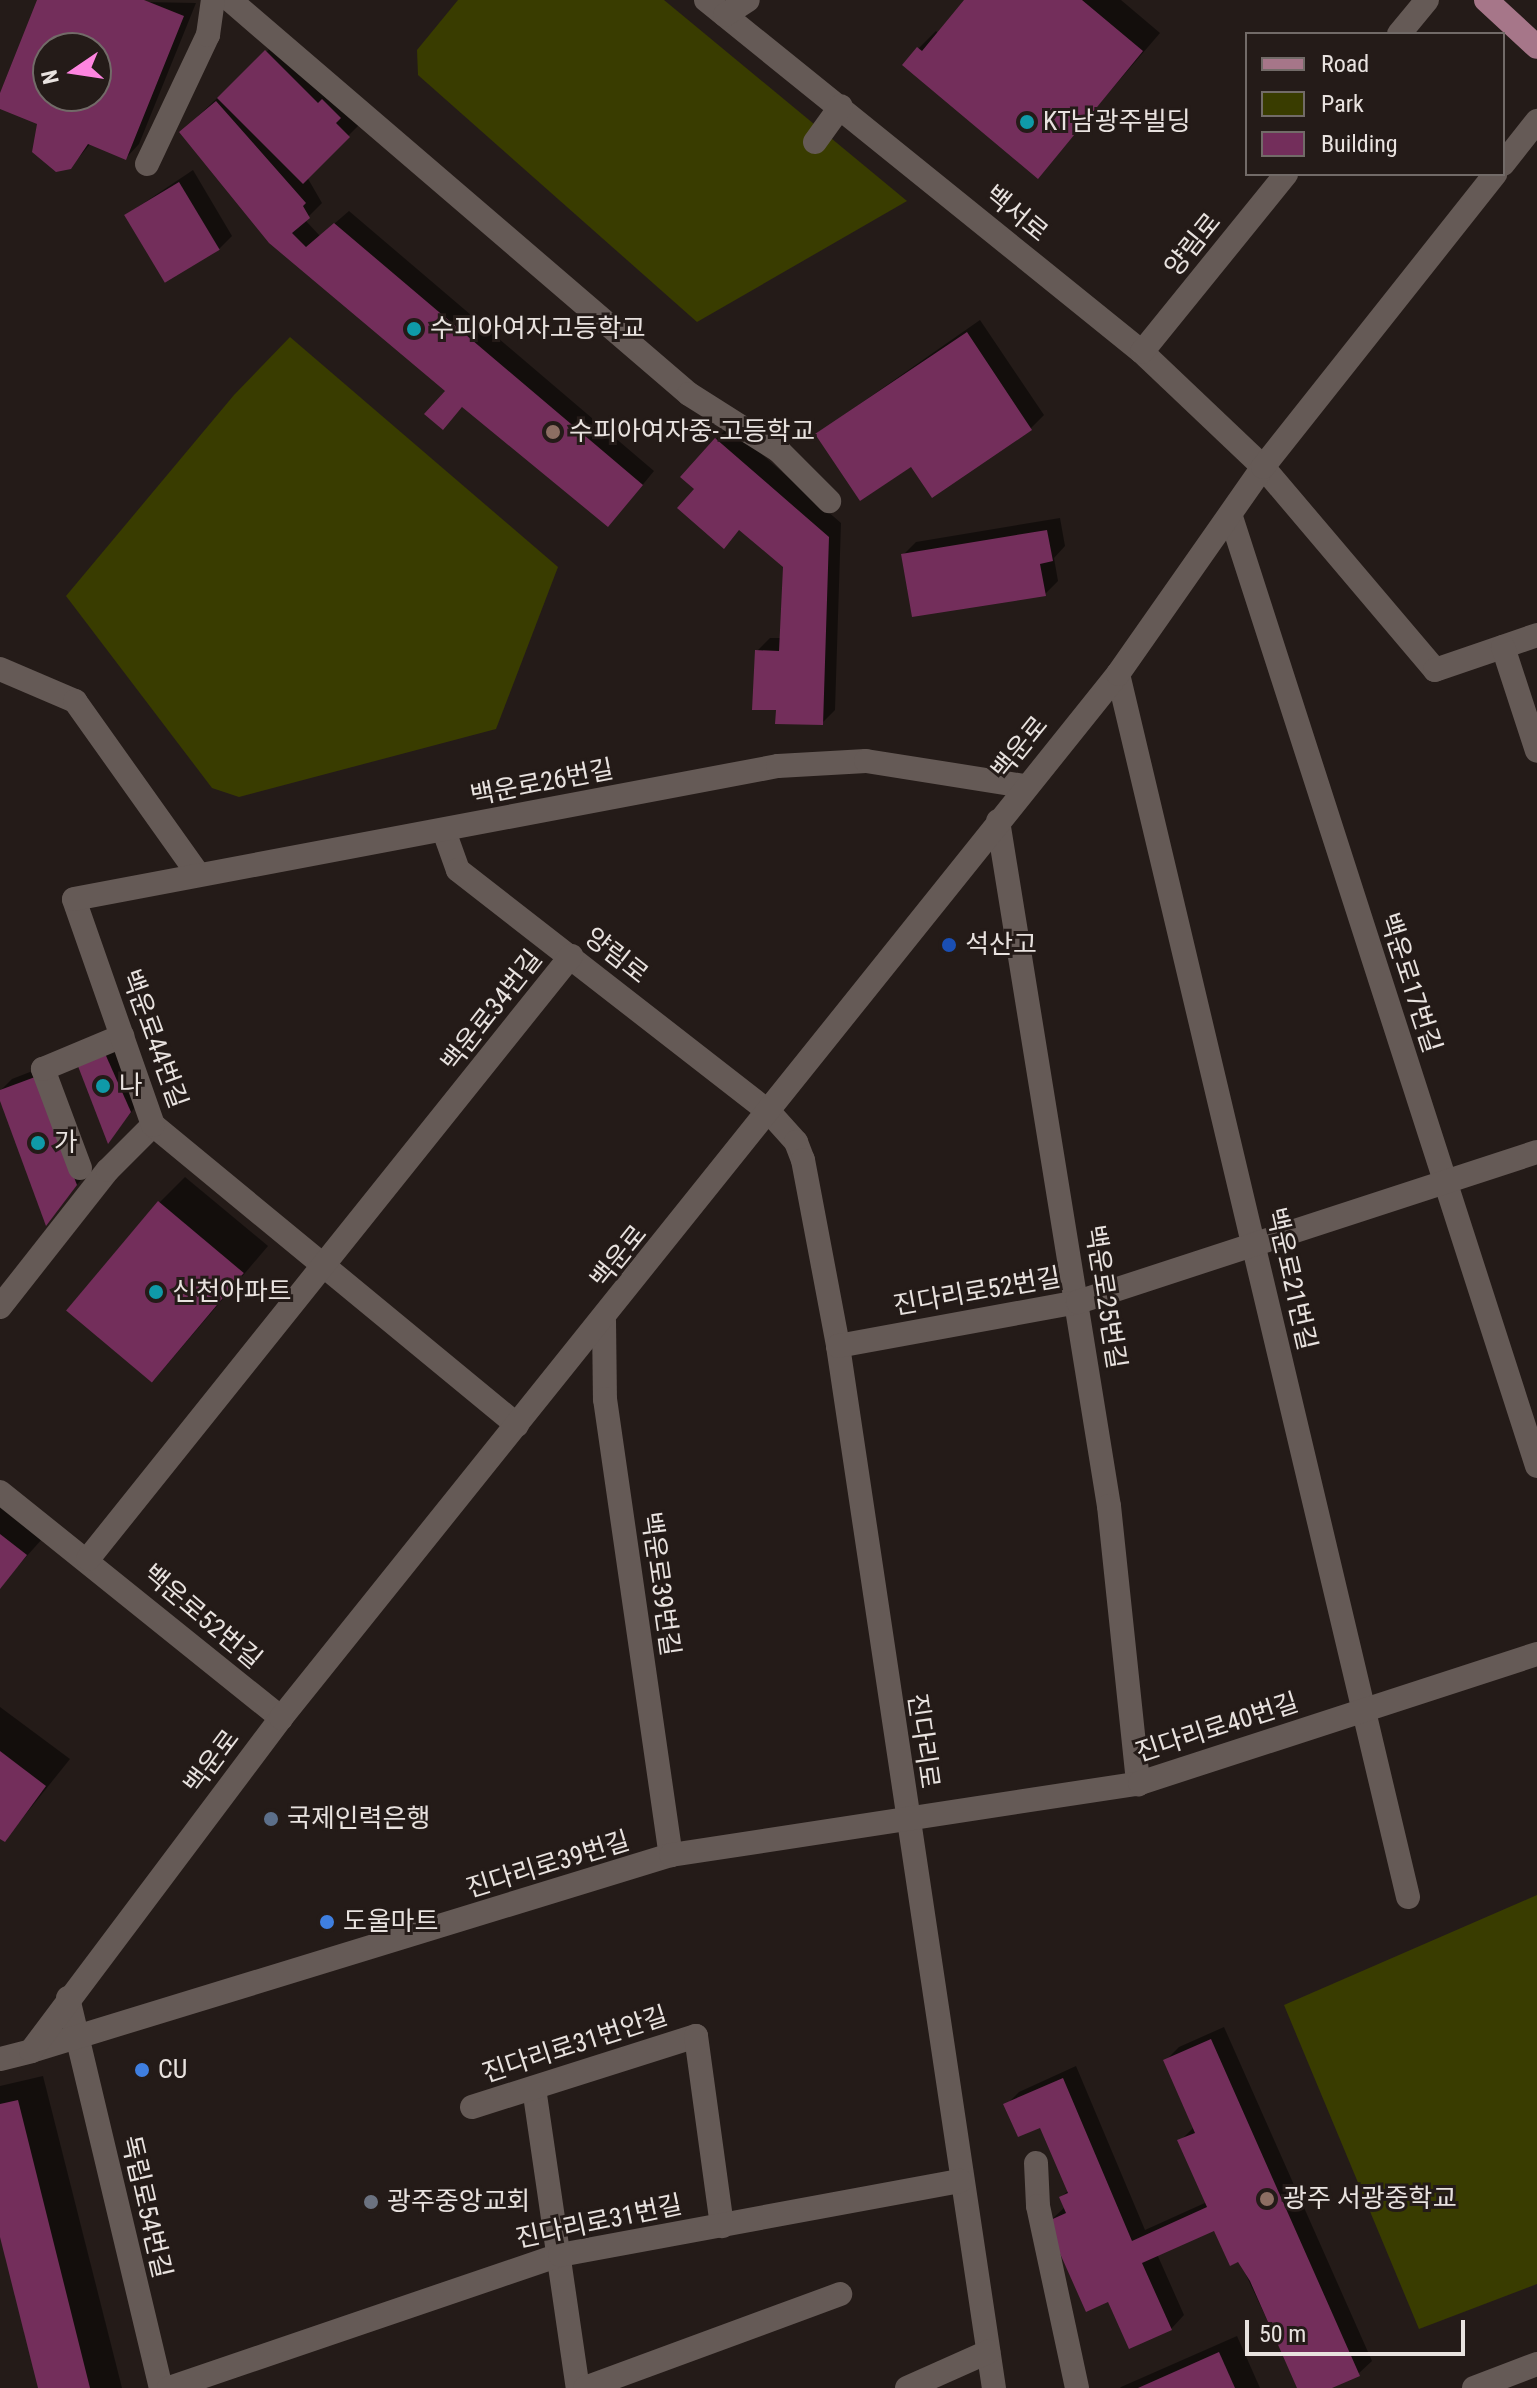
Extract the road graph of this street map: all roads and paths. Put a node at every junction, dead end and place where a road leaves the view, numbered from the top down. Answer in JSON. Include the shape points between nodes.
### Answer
{"nodes":[{"id":1,"x":213,"y":0,"type":"edge"},
{"id":2,"x":230,"y":0,"type":"edge"},
{"id":3,"x":748,"y":0,"type":"edge"},
{"id":4,"x":1427,"y":0,"type":"edge"},
{"id":5,"x":1486,"y":0,"type":"edge"},
{"id":6,"x":715,"y":7,"type":"edge"},
{"id":7,"x":1511,"y":9,"type":"edge"},
{"id":8,"x":1401,"y":32,"type":"edge"},
{"id":9,"x":1537,"y":47,"type":"edge"},
{"id":10,"x":841,"y":106,"type":"junction"},
{"id":11,"x":1537,"y":121,"type":"edge"},
{"id":12,"x":815,"y":142,"type":"dead end"},
{"id":13,"x":1505,"y":161,"type":"edge"},
{"id":14,"x":147,"y":164,"type":"dead end"},
{"id":15,"x":1284,"y":176,"type":"edge"},
{"id":16,"x":1493,"y":176,"type":"edge"},
{"id":17,"x":1142,"y":352,"type":"junction"},
{"id":18,"x":1263,"y":467,"type":"junction"},
{"id":19,"x":829,"y":501,"type":"dead end"},
{"id":20,"x":1231,"y":517,"type":"junction"},
{"id":21,"x":1537,"y":635,"type":"edge"},
{"id":22,"x":1503,"y":647,"type":"junction"},
{"id":23,"x":0,"y":669,"type":"edge"},
{"id":24,"x":1118,"y":674,"type":"junction"},
{"id":25,"x":1537,"y":751,"type":"edge"},
{"id":26,"x":1023,"y":786,"type":"junction"},
{"id":27,"x":998,"y":821,"type":"junction"},
{"id":28,"x":444,"y":831,"type":"junction"},
{"id":29,"x":198,"y":874,"type":"junction"},
{"id":30,"x":74,"y":899,"type":"joint"},
{"id":31,"x":571,"y":956,"type":"junction"},
{"id":32,"x":122,"y":1036,"type":"junction"},
{"id":33,"x":770,"y":1113,"type":"junction"},
{"id":34,"x":153,"y":1125,"type":"junction"},
{"id":35,"x":1537,"y":1152,"type":"edge"},
{"id":36,"x":80,"y":1168,"type":"dead end"},
{"id":37,"x":1445,"y":1184,"type":"junction"},
{"id":38,"x":1255,"y":1248,"type":"junction"},
{"id":39,"x":326,"y":1265,"type":"junction"},
{"id":40,"x":1078,"y":1302,"type":"junction"},
{"id":41,"x":0,"y":1307,"type":"edge"},
{"id":42,"x":604,"y":1321,"type":"junction"},
{"id":43,"x":838,"y":1346,"type":"junction"},
{"id":44,"x":517,"y":1425,"type":"junction"},
{"id":45,"x":1537,"y":1466,"type":"edge"},
{"id":46,"x":0,"y":1492,"type":"edge"},
{"id":47,"x":88,"y":1559,"type":"junction"},
{"id":48,"x":1537,"y":1654,"type":"edge"},
{"id":49,"x":1365,"y":1711,"type":"junction"},
{"id":50,"x":281,"y":1718,"type":"junction"},
{"id":51,"x":1138,"y":1784,"type":"junction"},
{"id":52,"x":906,"y":1823,"type":"junction"},
{"id":53,"x":671,"y":1855,"type":"junction"},
{"id":54,"x":1408,"y":1897,"type":"dead end"},
{"id":55,"x":68,"y":1998,"type":"junction"},
{"id":56,"x":77,"y":2039,"type":"junction"},
{"id":57,"x":31,"y":2051,"type":"junction"},
{"id":58,"x":0,"y":2059,"type":"edge"},
{"id":59,"x":534,"y":2088,"type":"junction"},
{"id":60,"x":472,"y":2107,"type":"dead end"},
{"id":61,"x":1036,"y":2163,"type":"dead end"},
{"id":62,"x":960,"y":2181,"type":"junction"},
{"id":63,"x":722,"y":2226,"type":"junction"},
{"id":64,"x":560,"y":2255,"type":"junction"},
{"id":65,"x":840,"y":2294,"type":"dead end"},
{"id":66,"x":988,"y":2352,"type":"junction"},
{"id":67,"x":1537,"y":2364,"type":"edge"},
{"id":68,"x":161,"y":2388,"type":"edge"},
{"id":69,"x":169,"y":2388,"type":"edge"},
{"id":70,"x":578,"y":2388,"type":"edge"},
{"id":71,"x":585,"y":2388,"type":"edge"},
{"id":72,"x":907,"y":2388,"type":"edge"},
{"id":73,"x":994,"y":2388,"type":"edge"},
{"id":74,"x":1077,"y":2388,"type":"edge"},
{"id":75,"x":1474,"y":2388,"type":"edge"}],
"edges":[{"from":1,"to":14,"type":"street","via":[[208,35]]},
{"from":2,"to":19,"type":"street","via":[[689,394],[779,451]]},
{"from":3,"to":6,"type":"street","name":"백서로"},
{"from":4,"to":8,"type":"street"},
{"from":5,"to":7,"type":"main road"},
{"from":6,"to":10,"type":"street","name":"백서로"},
{"from":7,"to":9,"type":"main road"},
{"from":10,"to":12,"type":"street"},
{"from":10,"to":17,"type":"street","name":"백서로"},
{"from":11,"to":13,"type":"street"},
{"from":15,"to":17,"type":"street","name":"양림로"},
{"from":16,"to":18,"type":"street","name":"백운로"},
{"from":17,"to":18,"type":"street","name":"백서로"},
{"from":18,"to":20,"type":"street","name":"백운로"},
{"from":18,"to":22,"type":"street","via":[[1435,670]]},
{"from":20,"to":24,"type":"street","name":"백운로"},
{"from":20,"to":37,"type":"street","name":"백운로17번길"},
{"from":21,"to":22,"type":"street"},
{"from":22,"to":25,"type":"street"},
{"from":23,"to":29,"type":"street","via":[[75,701]]},
{"from":24,"to":26,"type":"street","name":"백운로"},
{"from":24,"to":38,"type":"street","name":"백운로21번길"},
{"from":26,"to":27,"type":"street","name":"백운로"},
{"from":26,"to":28,"type":"street","name":"백운로26번길","via":[[866,761],[778,766]]},
{"from":27,"to":33,"type":"street","name":"백운로"},
{"from":27,"to":40,"type":"street","name":"백운로25번길"},
{"from":28,"to":29,"type":"street","name":"백운로26번길"},
{"from":28,"to":31,"type":"street","name":"양림로","via":[[458,870]]},
{"from":29,"to":30,"type":"street","name":"백운로26번길"},
{"from":30,"to":32,"type":"street","name":"백운로44번길"},
{"from":31,"to":33,"type":"street","name":"양림로"},
{"from":31,"to":39,"type":"street","name":"백운로34번길"},
{"from":32,"to":34,"type":"street","name":"백운로44번길"},
{"from":32,"to":36,"type":"street","via":[[43,1069]]},
{"from":33,"to":42,"type":"street","name":"백운로"},
{"from":33,"to":43,"type":"street","name":"진다리로","via":[[803,1160]]},
{"from":34,"to":39,"type":"street","name":"백운로44번길"},
{"from":34,"to":41,"type":"street","via":[[108,1170]]},
{"from":35,"to":37,"type":"street","name":"진다리로52번길"},
{"from":37,"to":38,"type":"street","name":"진다리로52번길"},
{"from":37,"to":45,"type":"street","name":"백운로17번길"},
{"from":38,"to":40,"type":"street","name":"진다리로52번길"},
{"from":38,"to":49,"type":"street","name":"백운로21번길"},
{"from":39,"to":44,"type":"street","name":"백운로44번길"},
{"from":39,"to":47,"type":"street"},
{"from":40,"to":43,"type":"street","name":"진다리로52번길"},
{"from":40,"to":51,"type":"street","name":"백운로25번길","via":[[1109,1506]]},
{"from":42,"to":44,"type":"street","name":"백운로"},
{"from":42,"to":53,"type":"street","name":"백운로39번길","via":[[605,1399]]},
{"from":43,"to":52,"type":"street","name":"진다리로"},
{"from":44,"to":50,"type":"street","name":"백운로"},
{"from":46,"to":47,"type":"street","name":"백운로52번길"},
{"from":47,"to":50,"type":"street","name":"백운로52번길"},
{"from":48,"to":49,"type":"street","name":"진다리로40번길"},
{"from":49,"to":51,"type":"street","name":"진다리로40번길"},
{"from":49,"to":54,"type":"street","name":"백운로21번길"},
{"from":50,"to":55,"type":"street","name":"백운로"},
{"from":51,"to":52,"type":"street","name":"진다리로40번길"},
{"from":52,"to":53,"type":"street","name":"진다리로39번길"},
{"from":52,"to":62,"type":"street","name":"진다리로"},
{"from":53,"to":56,"type":"street","name":"진다리로39번길"},
{"from":55,"to":56,"type":"street","name":"독립로54번길"},
{"from":55,"to":57,"type":"street","name":"백운로"},
{"from":56,"to":57,"type":"street","name":"진다리로39번길"},
{"from":56,"to":68,"type":"street","name":"독립로54번길"},
{"from":57,"to":58,"type":"street"},
{"from":59,"to":60,"type":"street","name":"진다리로31번안길"},
{"from":59,"to":63,"type":"street","name":"진다리로31번안길","via":[[696,2036]]},
{"from":59,"to":64,"type":"street"},
{"from":61,"to":74,"type":"street","via":[[1038,2206]]},
{"from":62,"to":63,"type":"street","name":"진다리로31번길"},
{"from":62,"to":66,"type":"street","name":"진다리로"},
{"from":63,"to":64,"type":"street","name":"진다리로31번길"},
{"from":64,"to":69,"type":"street","name":"진다리로31번길"},
{"from":64,"to":70,"type":"street"},
{"from":65,"to":71,"type":"street"},
{"from":66,"to":72,"type":"street"},
{"from":66,"to":73,"type":"street","name":"진다리로"},
{"from":67,"to":75,"type":"street"}]}
